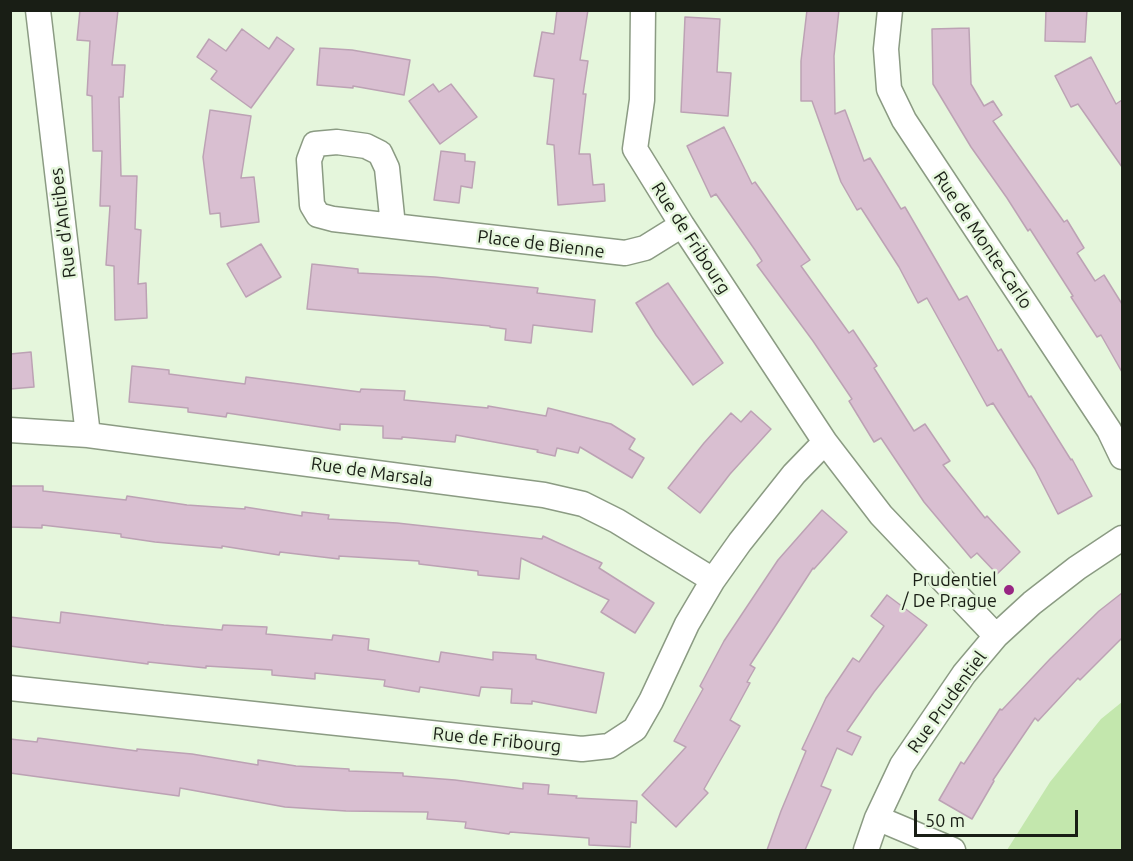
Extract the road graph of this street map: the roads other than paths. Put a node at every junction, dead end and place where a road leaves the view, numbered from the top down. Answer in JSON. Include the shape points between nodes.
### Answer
{"nodes":[{"id":1,"x":38,"y":10,"type":"edge"},
{"id":2,"x":643,"y":10,"type":"edge"},
{"id":3,"x":890,"y":10,"type":"edge"},
{"id":4,"x":682,"y":225,"type":"junction"},
{"id":5,"x":393,"y":226,"type":"dead end"},
{"id":6,"x":10,"y":430,"type":"edge"},
{"id":7,"x":88,"y":435,"type":"junction"},
{"id":8,"x":825,"y":442,"type":"junction"},
{"id":9,"x":1122,"y":456,"type":"edge"},
{"id":10,"x":1122,"y":538,"type":"edge"},
{"id":11,"x":713,"y":580,"type":"junction"},
{"id":12,"x":996,"y":636,"type":"junction"},
{"id":13,"x":10,"y":688,"type":"edge"},
{"id":14,"x":877,"y":818,"type":"junction"},
{"id":15,"x":866,"y":850,"type":"edge"},
{"id":16,"x":953,"y":850,"type":"edge"}],
"edges":[{"from":1,"to":7,"type":"street","name":"Rue d'Antibes"},
{"from":2,"to":4,"type":"street","name":"Rue de Fribourg","via":[[642,100],[635,149]]},
{"from":3,"to":9,"type":"street","name":"Rue de Monte-Carlo","via":[[886,48],[889,89],[904,120],[1109,430]]},
{"from":4,"to":5,"type":"street","name":"Place de Bienne","via":[[645,248],[626,253]]},
{"from":4,"to":8,"type":"street","name":"Rue de Fribourg"},
{"from":6,"to":7,"type":"street","name":"Rue de Marsala"},
{"from":7,"to":11,"type":"street","name":"Rue de Marsala","via":[[544,495],[583,504]]},
{"from":8,"to":11,"type":"street","name":"Rue de Fribourg","via":[[765,509]]},
{"from":8,"to":12,"type":"street","name":"Rue de Fribourg","via":[[881,515]]},
{"from":10,"to":12,"type":"street","name":"Rue Prudentiel","via":[[1032,603]]},
{"from":11,"to":13,"type":"street","name":"Rue de Fribourg","via":[[635,729],[609,746],[582,749]]},
{"from":12,"to":14,"type":"street","name":"Rue Prudentiel","via":[[932,718],[902,765]]},
{"from":14,"to":15,"type":"street","name":"Rue Prudentiel"},
{"from":14,"to":16,"type":"street"}]}
